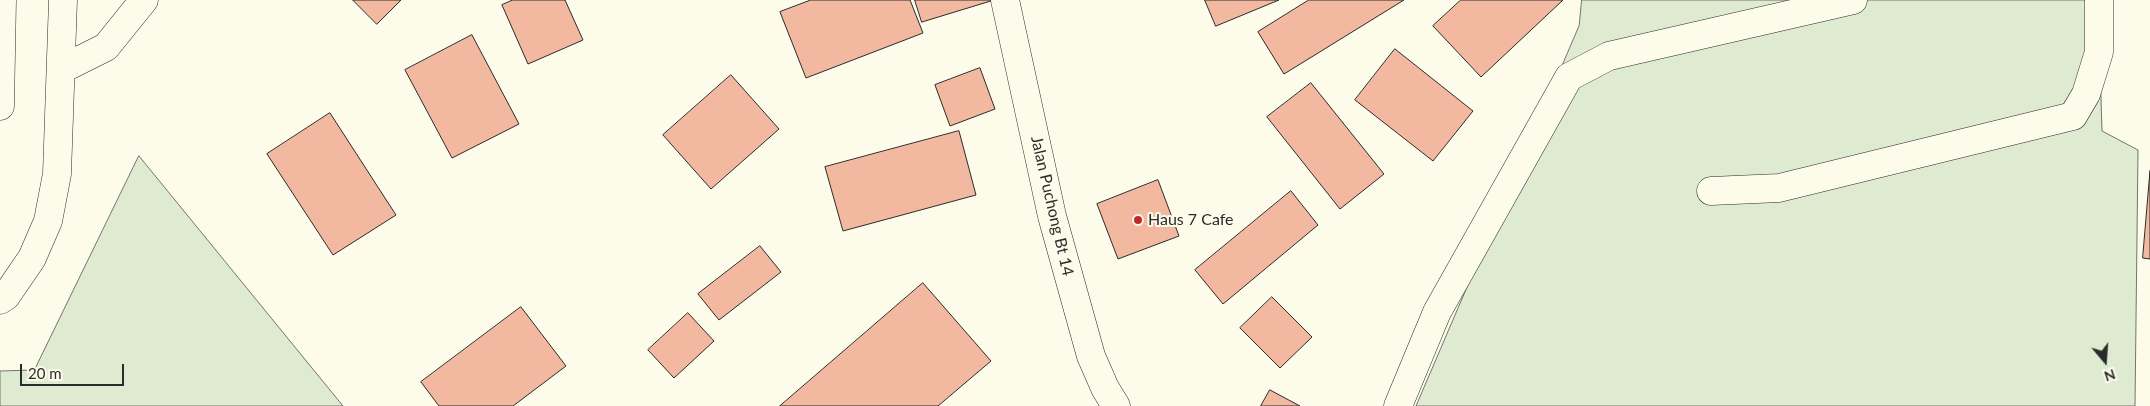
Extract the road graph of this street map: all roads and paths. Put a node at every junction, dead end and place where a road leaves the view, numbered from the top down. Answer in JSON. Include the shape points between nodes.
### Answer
{"nodes":[{"id":1,"x":2,"y":0,"type":"edge"},
{"id":2,"x":63,"y":0,"type":"edge"},
{"id":3,"x":144,"y":0,"type":"edge"},
{"id":4,"x":1005,"y":0,"type":"edge"},
{"id":5,"x":1853,"y":0,"type":"edge"},
{"id":6,"x":2099,"y":0,"type":"edge"},
{"id":7,"x":62,"y":69,"type":"junction"},
{"id":8,"x":0,"y":106,"type":"edge"},
{"id":9,"x":1711,"y":191,"type":"dead end"},
{"id":10,"x":0,"y":300,"type":"edge"},
{"id":11,"x":1116,"y":406,"type":"edge"},
{"id":12,"x":1398,"y":406,"type":"edge"}],
"edges":[{"from":1,"to":8,"type":"street"},
{"from":2,"to":7,"type":"street"},
{"from":3,"to":7,"type":"street","via":[[106,47]]},
{"from":4,"to":11,"type":"street","name":"Jalan Puchong Bt 14","via":[[1052,216],[1091,356]]},
{"from":5,"to":12,"type":"street","via":[[1609,56],[1569,77],[1437,312]]},
{"from":6,"to":9,"type":"street","via":[[2098,52],[2086,94],[2074,116],[1779,188]]},
{"from":7,"to":10,"type":"street","via":[[57,174],[48,221],[32,258]]}]}
